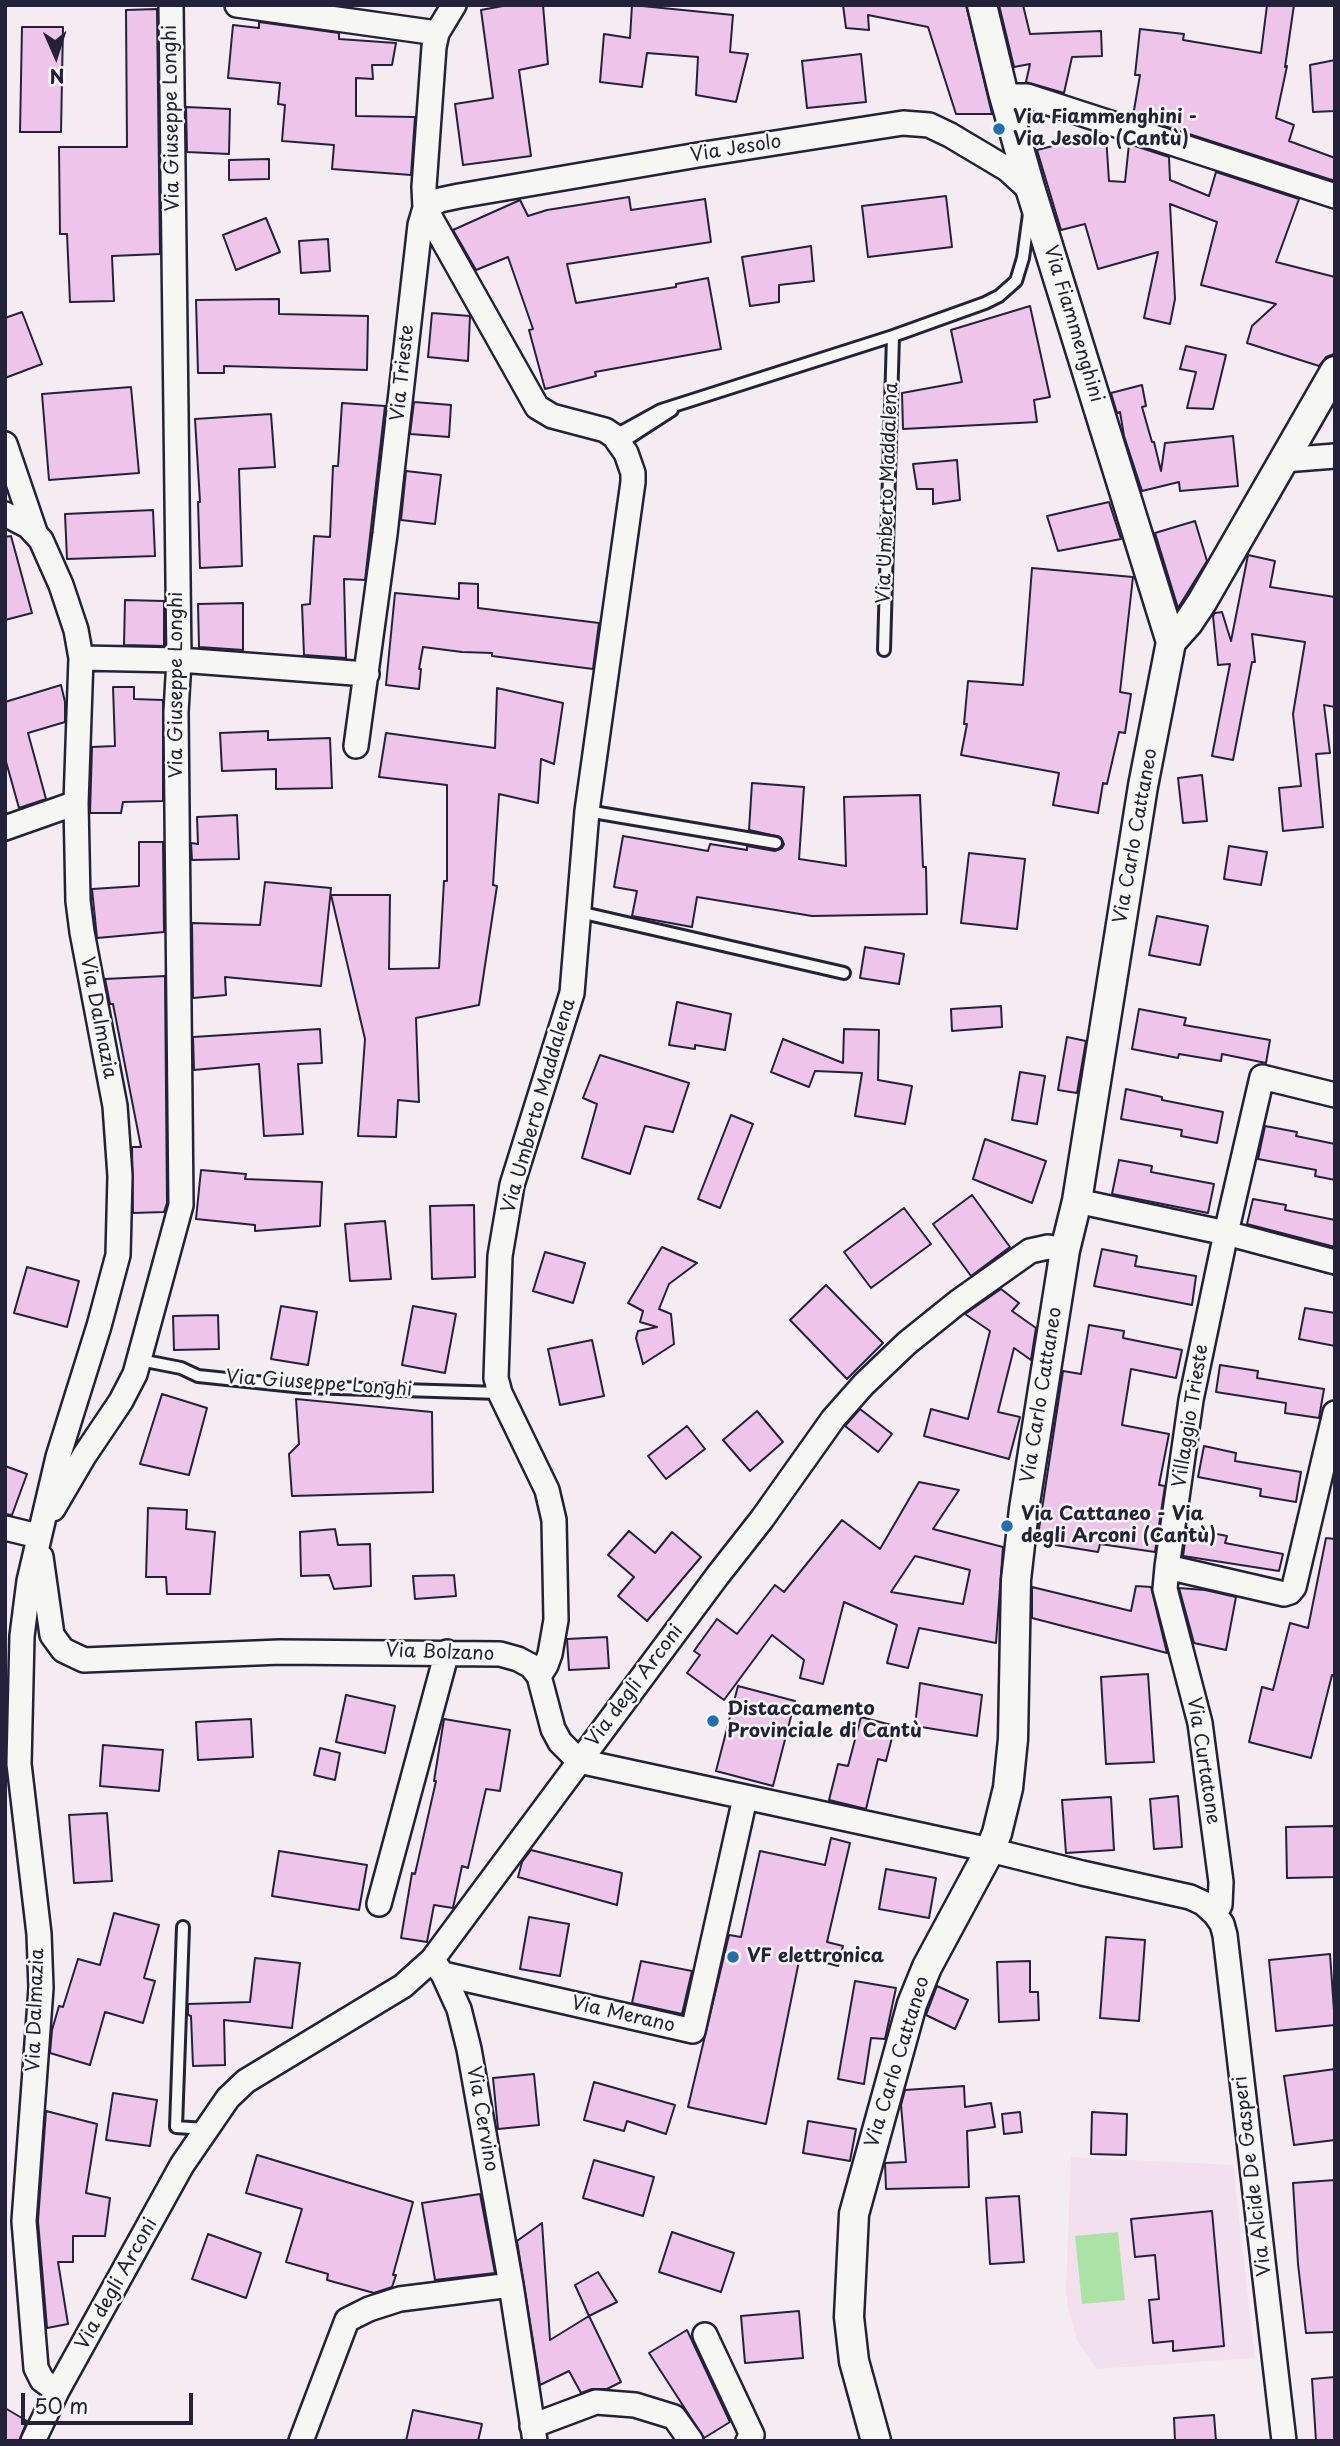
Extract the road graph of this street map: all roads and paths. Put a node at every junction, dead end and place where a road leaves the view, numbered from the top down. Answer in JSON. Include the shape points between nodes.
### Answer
{"nodes":[{"id":1,"x":171,"y":5,"type":"edge"},
{"id":2,"x":237,"y":5,"type":"edge"},
{"id":3,"x":454,"y":5,"type":"edge"},
{"id":4,"x":982,"y":5,"type":"edge"},
{"id":5,"x":437,"y":33,"type":"junction"},
{"id":6,"x":1006,"y":100,"type":"junction"},
{"id":7,"x":1031,"y":191,"type":"junction"},
{"id":8,"x":1335,"y":195,"type":"edge"},
{"id":9,"x":425,"y":208,"type":"junction"},
{"id":10,"x":893,"y":336,"type":"junction"},
{"id":11,"x":1335,"y":371,"type":"edge"},
{"id":12,"x":617,"y":439,"type":"junction"},
{"id":13,"x":5,"y":444,"type":"edge"},
{"id":14,"x":1335,"y":456,"type":"edge"},
{"id":15,"x":1284,"y":460,"type":"junction"},
{"id":16,"x":15,"y":474,"type":"junction"},
{"id":17,"x":5,"y":496,"type":"edge"},
{"id":18,"x":5,"y":514,"type":"edge"},
{"id":19,"x":34,"y":531,"type":"junction"},
{"id":20,"x":1171,"y":642,"type":"junction"},
{"id":21,"x":884,"y":650,"type":"dead end"},
{"id":22,"x":81,"y":658,"type":"junction"},
{"id":23,"x":179,"y":660,"type":"junction"},
{"id":24,"x":367,"y":674,"type":"junction"},
{"id":25,"x":356,"y":746,"type":"dead end"},
{"id":26,"x":76,"y":803,"type":"junction"},
{"id":27,"x":587,"y":811,"type":"junction"},
{"id":28,"x":5,"y":828,"type":"edge"},
{"id":29,"x":776,"y":843,"type":"dead end"},
{"id":30,"x":579,"y":912,"type":"junction"},
{"id":31,"x":845,"y":973,"type":"dead end"},
{"id":32,"x":1335,"y":1095,"type":"edge"},
{"id":33,"x":1077,"y":1201,"type":"junction"},
{"id":34,"x":1226,"y":1233,"type":"junction"},
{"id":35,"x":1065,"y":1250,"type":"junction"},
{"id":36,"x":1335,"y":1262,"type":"edge"},
{"id":37,"x":140,"y":1360,"type":"junction"},
{"id":38,"x":500,"y":1393,"type":"junction"},
{"id":39,"x":1335,"y":1413,"type":"edge"},
{"id":40,"x":5,"y":1528,"type":"edge"},
{"id":41,"x":38,"y":1536,"type":"junction"},
{"id":42,"x":1167,"y":1567,"type":"junction"},
{"id":43,"x":447,"y":1653,"type":"junction"},
{"id":44,"x":539,"y":1676,"type":"junction"},
{"id":45,"x":579,"y":1761,"type":"junction"},
{"id":46,"x":745,"y":1798,"type":"junction"},
{"id":47,"x":15,"y":1807,"type":"edge"},
{"id":48,"x":990,"y":1850,"type":"junction"},
{"id":49,"x":379,"y":1904,"type":"dead end"},
{"id":50,"x":1215,"y":1914,"type":"junction"},
{"id":51,"x":183,"y":1927,"type":"dead end"},
{"id":52,"x":437,"y":1967,"type":"junction"},
{"id":53,"x":205,"y":2129,"type":"junction"},
{"id":54,"x":511,"y":2285,"type":"junction"},
{"id":55,"x":705,"y":2335,"type":"dead end"},
{"id":56,"x":57,"y":2391,"type":"junction"},
{"id":57,"x":533,"y":2433,"type":"edge"},
{"id":58,"x":33,"y":2441,"type":"edge"},
{"id":59,"x":301,"y":2441,"type":"edge"},
{"id":60,"x":691,"y":2441,"type":"edge"},
{"id":61,"x":748,"y":2441,"type":"edge"},
{"id":62,"x":876,"y":2441,"type":"edge"},
{"id":63,"x":1284,"y":2441,"type":"edge"}],
"edges":[{"from":1,"to":23,"type":"street","name":"Via Giuseppe Longhi"},
{"from":2,"to":5,"type":"street"},
{"from":3,"to":5,"type":"street","name":"Via Trieste"},
{"from":4,"to":6,"type":"street","name":"Via Fiammenghini"},
{"from":5,"to":9,"type":"street","name":"Via Trieste"},
{"from":6,"to":7,"type":"street","name":"Via Fiammenghini"},
{"from":6,"to":8,"type":"street","via":[[1027,96]]},
{"from":7,"to":9,"type":"street","name":"Via Jesolo","via":[[1007,169],[950,135],[929,125],[902,123],[618,168],[450,198]]},
{"from":7,"to":10,"type":"lane","via":[[1016,281],[985,303]]},
{"from":7,"to":20,"type":"street","name":"Via Fiammenghini"},
{"from":9,"to":12,"type":"street","via":[[537,407],[552,416],[605,430]]},
{"from":9,"to":24,"type":"street","name":"Via Trieste"},
{"from":10,"to":12,"type":"lane","via":[[677,407]]},
{"from":10,"to":21,"type":"lane","name":"Via Umberto Maddalena"},
{"from":11,"to":15,"type":"street","name":"Via Carlo Cattaneo"},
{"from":12,"to":27,"type":"street","name":"Via Umberto Maddalena","via":[[634,482]]},
{"from":13,"to":16,"type":"street","name":"Via Dalmazia"},
{"from":14,"to":15,"type":"street"},
{"from":15,"to":20,"type":"street","name":"Via Carlo Cattaneo","via":[[1202,602]]},
{"from":16,"to":17,"type":"street","via":[[15,483]]},
{"from":16,"to":19,"type":"street","name":"Via Dalmazia"},
{"from":18,"to":19,"type":"street"},
{"from":19,"to":22,"type":"street","name":"Via Dalmazia","via":[[65,595]]},
{"from":20,"to":33,"type":"street","name":"Via Carlo Cattaneo","via":[[1143,786]]},
{"from":22,"to":23,"type":"street"},
{"from":22,"to":26,"type":"street","name":"Via Dalmazia"},
{"from":23,"to":24,"type":"street"},
{"from":23,"to":37,"type":"street","name":"Via Giuseppe Longhi","via":[[181,1193]]},
{"from":24,"to":25,"type":"street","name":"Via Trieste"},
{"from":26,"to":28,"type":"street"},
{"from":26,"to":41,"type":"street","name":"Via Dalmazia","via":[[78,901],[115,1106],[120,1221],[118,1255]]},
{"from":27,"to":29,"type":"lane"},
{"from":27,"to":30,"type":"street","name":"Via Umberto Maddalena"},
{"from":30,"to":31,"type":"lane"},
{"from":30,"to":38,"type":"street","name":"Via Umberto Maddalena","via":[[572,993],[512,1185],[502,1244],[495,1360]]},
{"from":32,"to":34,"type":"street","name":"Villaggio Trieste","via":[[1262,1077]]},
{"from":33,"to":34,"type":"street"},
{"from":33,"to":35,"type":"street","name":"Via Carlo Cattaneo"},
{"from":34,"to":36,"type":"street"},
{"from":34,"to":42,"type":"street","name":"Villaggio Trieste","via":[[1191,1400]]},
{"from":35,"to":45,"type":"street","name":"Via degli Arconi","via":[[1030,1251],[948,1310],[864,1384],[833,1419]]},
{"from":35,"to":48,"type":"street","name":"Via Carlo Cattaneo","via":[[1017,1570],[1008,1788]]},
{"from":37,"to":38,"type":"lane","name":"Via Giuseppe Longhi","via":[[198,1376],[304,1387]]},
{"from":37,"to":41,"type":"street","name":"Via Giuseppe Longhi","via":[[121,1401]]},
{"from":38,"to":44,"type":"street","name":"Via Umberto Maddalena","via":[[547,1490],[554,1520],[556,1620],[550,1654]]},
{"from":39,"to":42,"type":"street","via":[[1290,1592]]},
{"from":40,"to":41,"type":"street"},
{"from":41,"to":43,"type":"street","name":"Via Bolzano","via":[[52,1635],[63,1650],[84,1660],[280,1652]]},
{"from":41,"to":47,"type":"street","name":"Via Dalmazia","via":[[22,1649]]},
{"from":42,"to":50,"type":"street","name":"Via Curtatone","via":[[1165,1589],[1200,1723],[1221,1882]]},
{"from":43,"to":44,"type":"street","name":"Via Bolzano","via":[[500,1654],[518,1659]]},
{"from":43,"to":49,"type":"street"},
{"from":44,"to":45,"type":"street","via":[[553,1729]]},
{"from":45,"to":46,"type":"street"},
{"from":45,"to":52,"type":"street","name":"Via degli Arconi"},
{"from":46,"to":48,"type":"street"},
{"from":46,"to":52,"type":"street","name":"Via Merano","via":[[693,2031]]},
{"from":47,"to":56,"type":"street","name":"Via Dalmazia","via":[[39,1934],[41,1988],[24,2221],[36,2368],[42,2380]]},
{"from":48,"to":50,"type":"street","via":[[1190,1897]]},
{"from":48,"to":62,"type":"street","name":"Via Carlo Cattaneo","via":[[912,2004],[854,2214],[849,2317],[853,2361]]},
{"from":50,"to":63,"type":"street","name":"Via Alcide De Gasperi","via":[[1225,1935]]},
{"from":51,"to":53,"type":"lane","via":[[176,2127]]},
{"from":52,"to":53,"type":"street","name":"Via degli Arconi","via":[[246,2081]]},
{"from":52,"to":54,"type":"street","name":"Via Cervino","via":[[459,2009],[469,2049]]},
{"from":53,"to":56,"type":"street","name":"Via degli Arconi"},
{"from":54,"to":57,"type":"street","name":"Via Cervino"},
{"from":54,"to":59,"type":"street","via":[[400,2299],[347,2320]]},
{"from":55,"to":61,"type":"street","via":[[752,2435]]},
{"from":56,"to":58,"type":"street","name":"Via degli Arconi"},
{"from":57,"to":60,"type":"street","name":"Via Cervino","via":[[596,2402],[674,2417]]}]}
